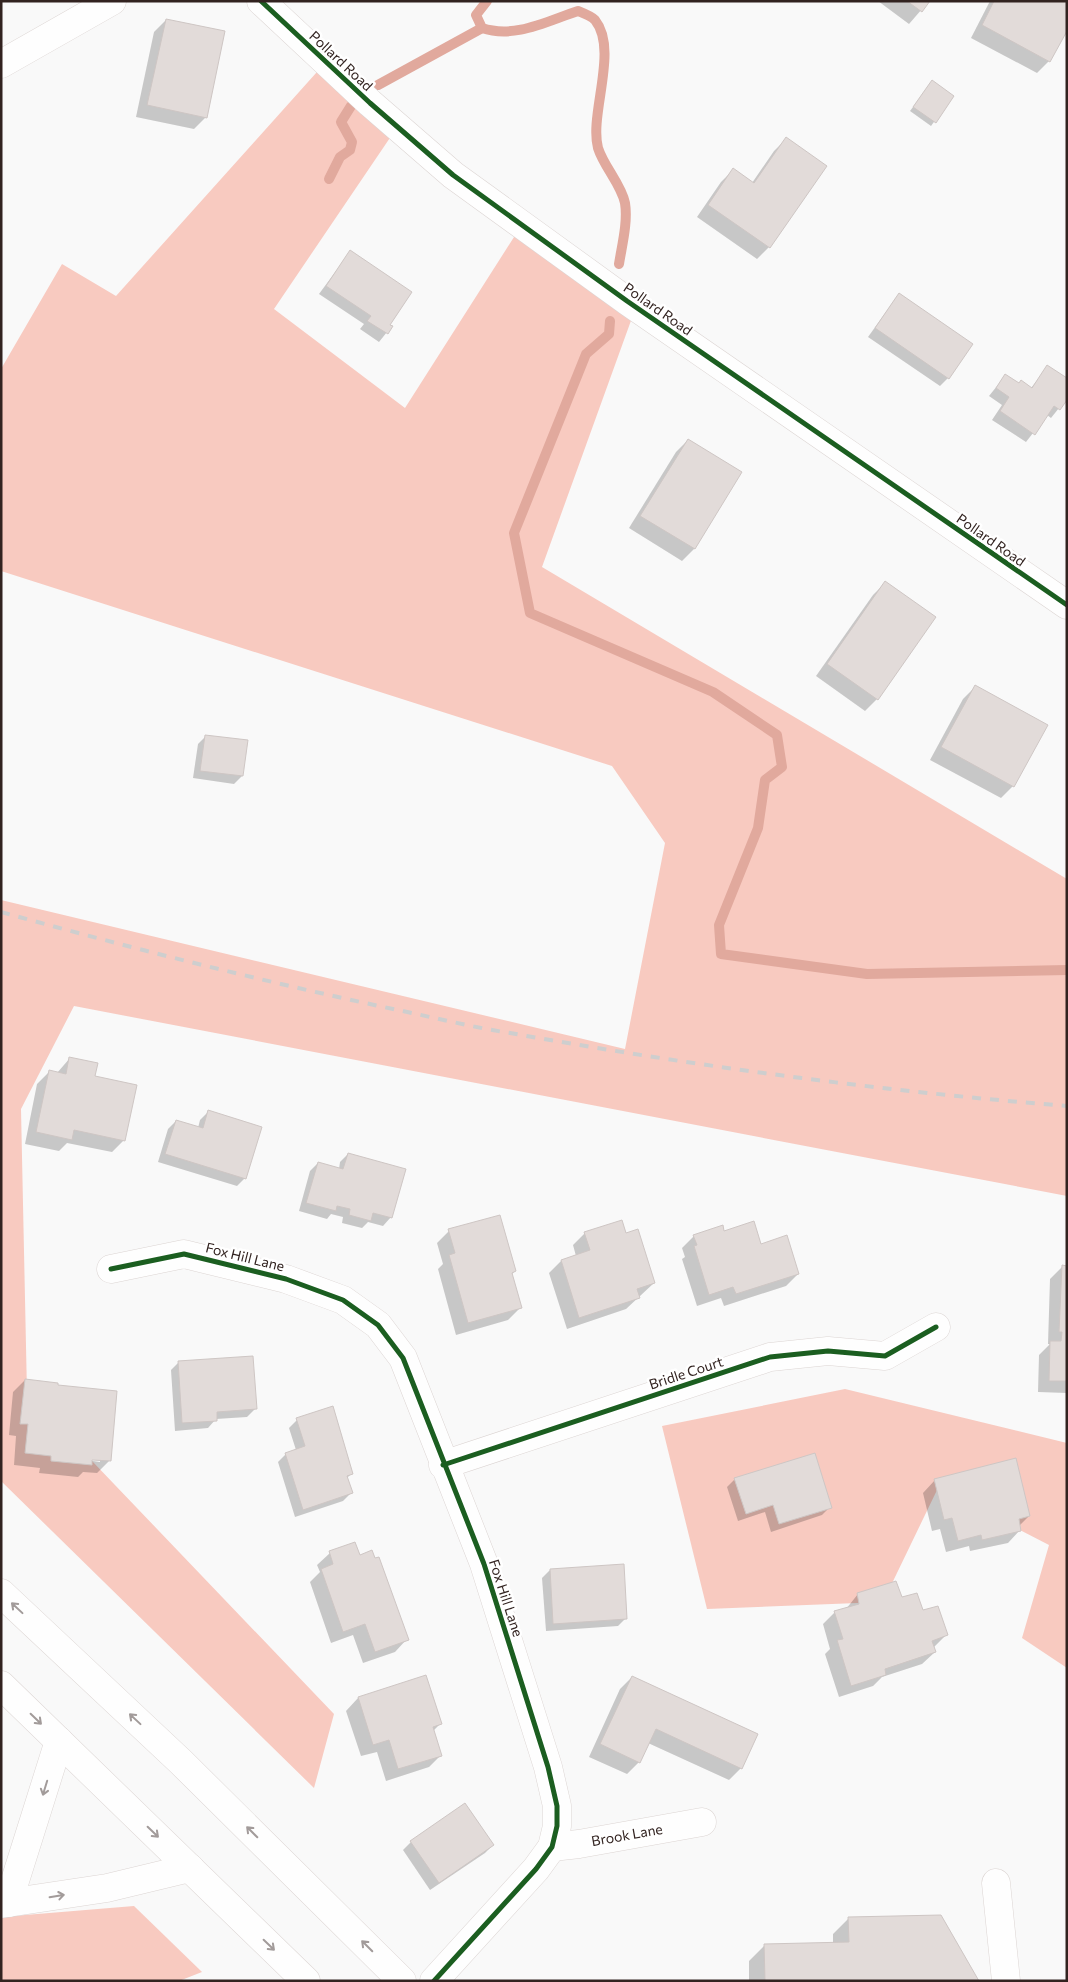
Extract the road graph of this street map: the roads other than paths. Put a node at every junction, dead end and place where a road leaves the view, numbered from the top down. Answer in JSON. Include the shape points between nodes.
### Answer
{"nodes":[{"id":1,"x":112,"y":1,"type":"edge"},
{"id":2,"x":261,"y":1,"type":"edge"},
{"id":3,"x":1,"y":64,"type":"edge"},
{"id":4,"x":1067,"y":605,"type":"edge"},
{"id":5,"x":111,"y":1269,"type":"dead end"},
{"id":6,"x":936,"y":1327,"type":"dead end"},
{"id":7,"x":443,"y":1465,"type":"junction"},
{"id":8,"x":1,"y":1593,"type":"edge"},
{"id":9,"x":1,"y":1685,"type":"edge"},
{"id":10,"x":59,"y":1742,"type":"junction"},
{"id":11,"x":702,"y":1822,"type":"dead end"},
{"id":12,"x":552,"y":1847,"type":"junction"},
{"id":13,"x":190,"y":1868,"type":"junction"},
{"id":14,"x":996,"y":1883,"type":"dead end"},
{"id":15,"x":5,"y":1904,"type":"edge"},
{"id":16,"x":306,"y":1981,"type":"edge"},
{"id":17,"x":402,"y":1981,"type":"edge"},
{"id":18,"x":434,"y":1981,"type":"edge"},
{"id":19,"x":1006,"y":1981,"type":"edge"}],
"edges":[{"from":1,"to":3,"type":"main road"},
{"from":2,"to":4,"type":"main road","name":"Pollard Road","via":[[453,175],[628,301]]},
{"from":5,"to":7,"type":"main road","name":"Fox Hill Lane","via":[[184,1254],[286,1279],[343,1300],[378,1325],[403,1358]]},
{"from":6,"to":7,"type":"main road","name":"Bridle Court","via":[[885,1356],[828,1351],[770,1357]]},
{"from":7,"to":12,"type":"main road","name":"Fox Hill Lane","via":[[484,1564],[548,1767],[557,1806]]},
{"from":17,"to":8,"type":"main road","one_way":true,"via":[[181,1762]]},
{"from":9,"to":10,"type":"main road","one_way":true},
{"from":10,"to":13,"type":"main road","one_way":true},
{"from":10,"to":15,"type":"main road","one_way":true},
{"from":11,"to":12,"type":"main road","name":"Brook Lane"},
{"from":12,"to":18,"type":"main road","name":"Fox Hill Lane","via":[[536,1869]]},
{"from":15,"to":13,"type":"main road","one_way":true,"via":[[107,1888]]},
{"from":13,"to":16,"type":"main road","one_way":true},
{"from":14,"to":19,"type":"main road"}]}
